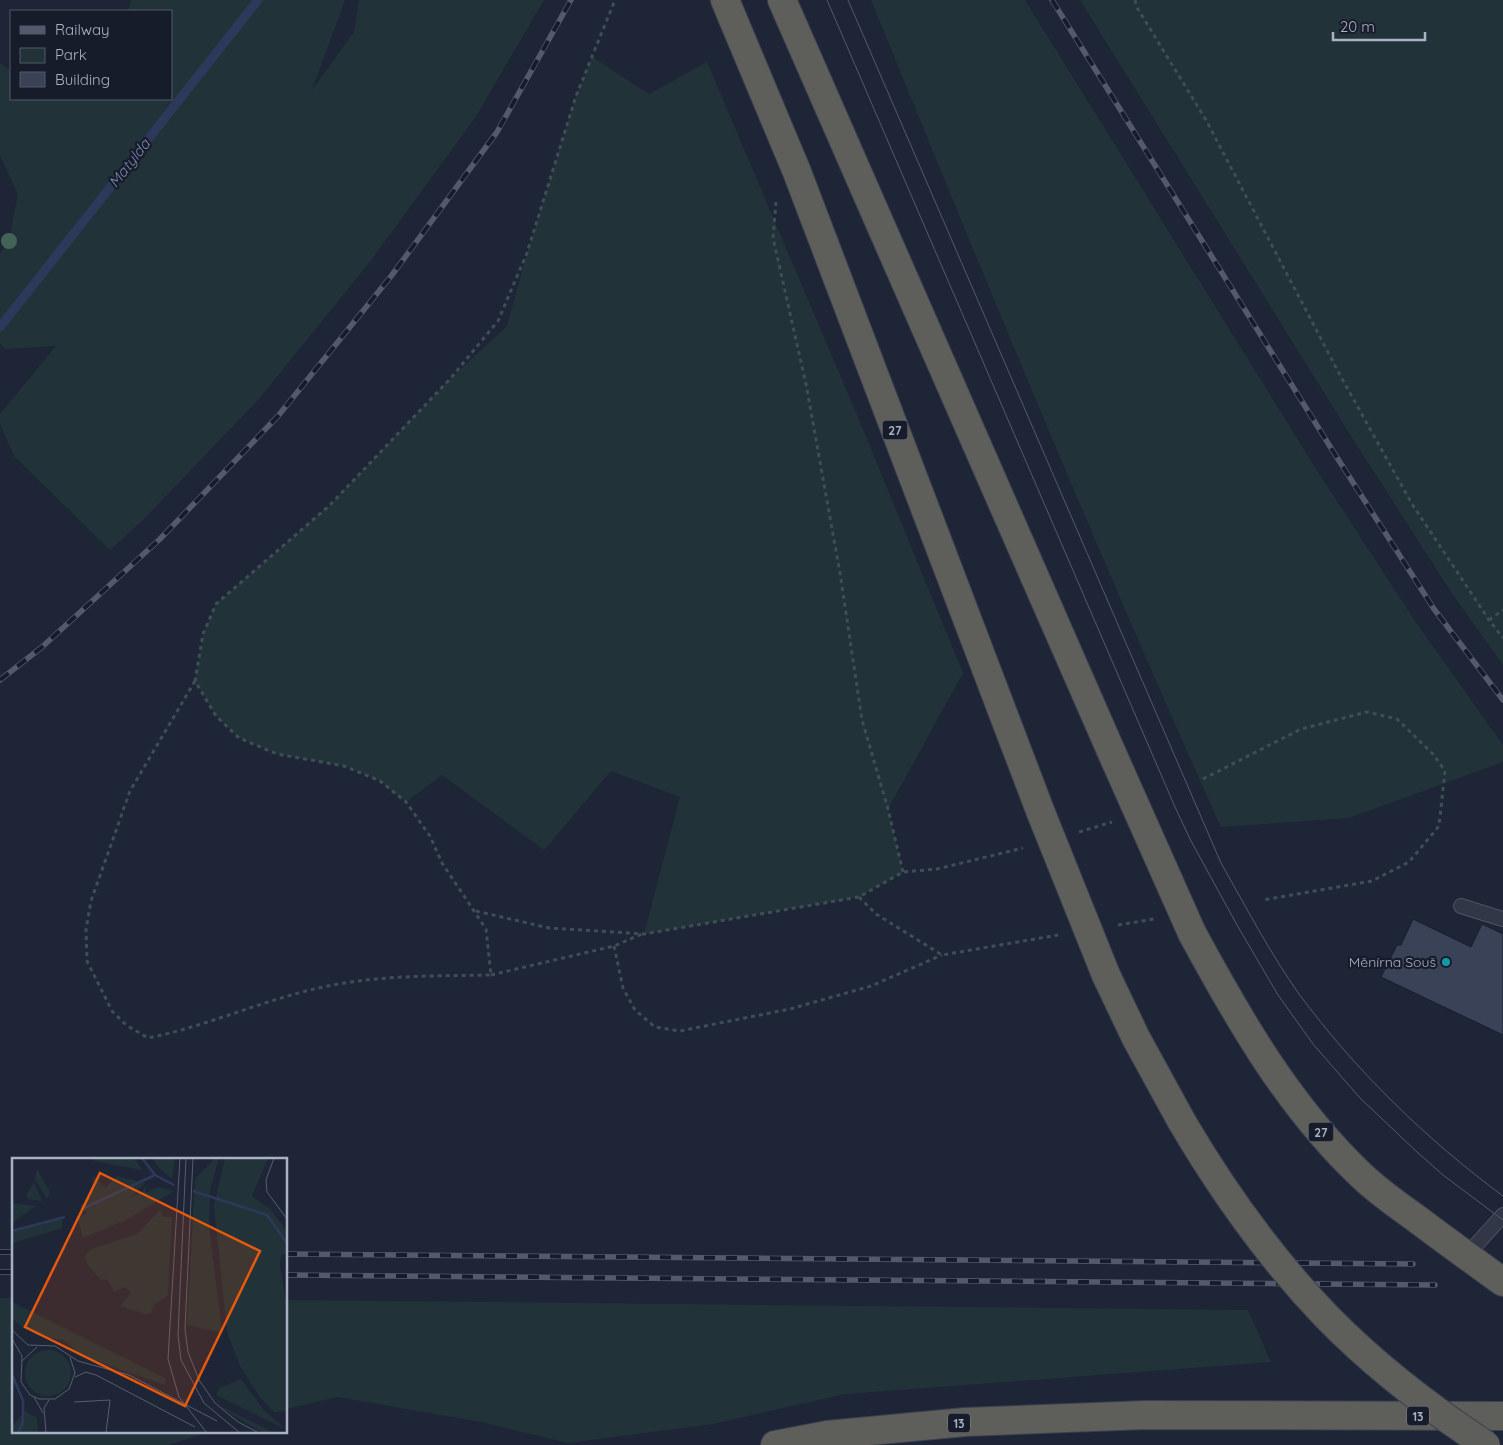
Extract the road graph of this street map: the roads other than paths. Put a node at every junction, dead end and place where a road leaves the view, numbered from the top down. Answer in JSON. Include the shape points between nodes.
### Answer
{"nodes":[{"id":1,"x":725,"y":0,"type":"edge"},
{"id":2,"x":782,"y":0,"type":"edge"},
{"id":3,"x":1461,"y":906,"type":"dead end"},
{"id":4,"x":1503,"y":919,"type":"edge"},
{"id":5,"x":1503,"y":1215,"type":"edge"},
{"id":6,"x":1466,"y":1256,"type":"junction"},
{"id":7,"x":1503,"y":1282,"type":"edge"},
{"id":8,"x":1503,"y":1416,"type":"edge"},
{"id":9,"x":775,"y":1445,"type":"edge"},
{"id":10,"x":1486,"y":1445,"type":"edge"}],
"edges":[{"from":1,"to":10,"type":"highway","number":"27","bridge":true,"via":[[798,172],[1041,813],[1106,975],[1140,1046],[1200,1152],[1280,1262],[1327,1316],[1402,1383]]},
{"from":2,"to":6,"type":"highway","number":"27","bridge":true,"via":[[1192,933],[1230,1003],[1307,1115],[1337,1151],[1382,1193]]},
{"from":3,"to":4,"type":"lane"},
{"from":5,"to":6,"type":"lane"},
{"from":6,"to":7,"type":"highway","number":"27"},
{"from":8,"to":9,"type":"highway","number":"13","via":[[1145,1415],[965,1422],[827,1435]]}]}
